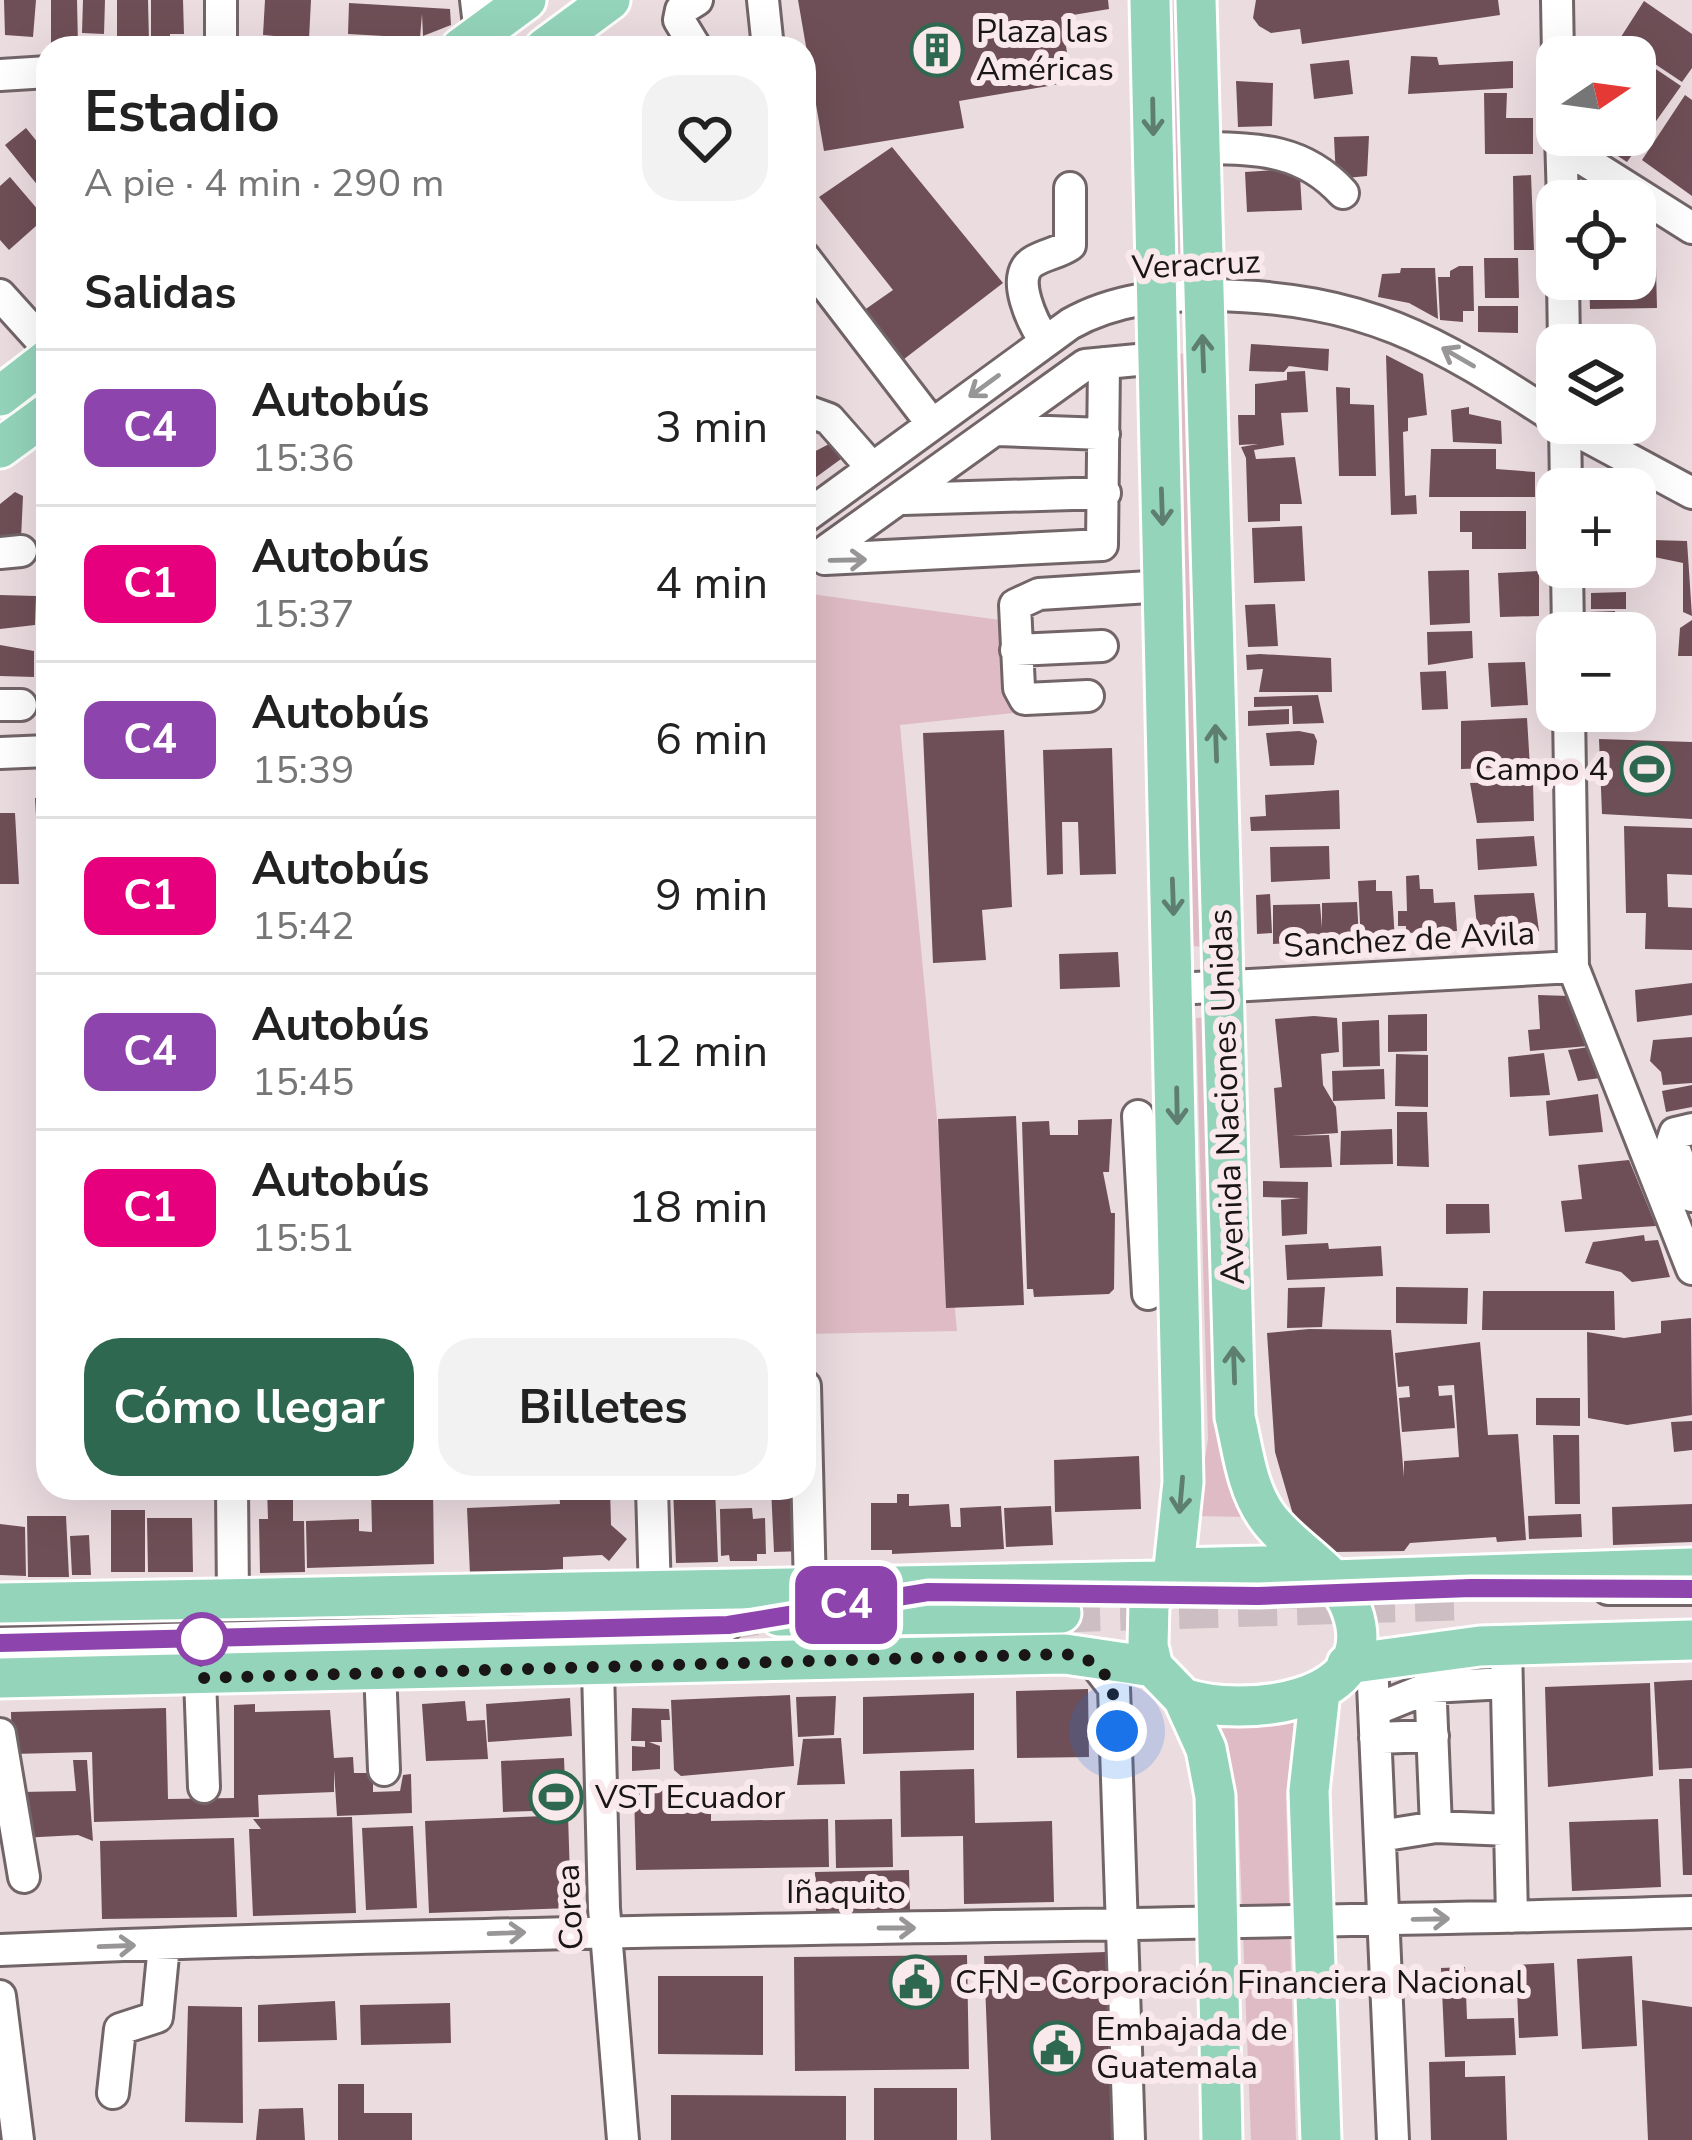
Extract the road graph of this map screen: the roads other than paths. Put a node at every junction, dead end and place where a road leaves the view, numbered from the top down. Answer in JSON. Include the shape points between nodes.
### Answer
{"nodes":[{"id":1,"x":221,"y":0,"type":"edge"},
{"id":2,"x":526,"y":0,"type":"edge"},
{"id":3,"x":610,"y":0,"type":"edge"},
{"id":4,"x":697,"y":0,"type":"edge"},
{"id":5,"x":763,"y":0,"type":"edge"},
{"id":6,"x":1150,"y":0,"type":"edge"},
{"id":7,"x":1196,"y":0,"type":"edge"},
{"id":8,"x":1557,"y":0,"type":"edge"},
{"id":9,"x":472,"y":27,"type":"edge"},
{"id":10,"x":221,"y":36,"type":"edge"},
{"id":11,"x":560,"y":36,"type":"edge"},
{"id":12,"x":689,"y":36,"type":"edge"},
{"id":13,"x":767,"y":36,"type":"edge"},
{"id":14,"x":1558,"y":36,"type":"edge"},
{"id":15,"x":36,"y":73,"type":"edge"},
{"id":16,"x":0,"y":75,"type":"edge"},
{"id":17,"x":1198,"y":148,"type":"junction"},
{"id":18,"x":1586,"y":156,"type":"edge"},
{"id":19,"x":1070,"y":188,"type":"dead end"},
{"id":20,"x":1343,"y":193,"type":"dead end"},
{"id":21,"x":1692,"y":228,"type":"edge"},
{"id":22,"x":816,"y":273,"type":"edge"},
{"id":23,"x":0,"y":295,"type":"edge"},
{"id":24,"x":1202,"y":295,"type":"junction"},
{"id":25,"x":1158,"y":297,"type":"junction"},
{"id":26,"x":36,"y":335,"type":"edge"},
{"id":27,"x":1045,"y":341,"type":"junction"},
{"id":28,"x":1158,"y":358,"type":"junction"},
{"id":29,"x":1104,"y":363,"type":"junction"},
{"id":30,"x":36,"y":368,"type":"edge"},
{"id":31,"x":0,"y":396,"type":"edge"},
{"id":32,"x":1536,"y":407,"type":"edge"},
{"id":33,"x":816,"y":414,"type":"edge"},
{"id":34,"x":36,"y":422,"type":"edge"},
{"id":35,"x":932,"y":424,"type":"junction"},
{"id":36,"x":997,"y":430,"type":"junction"},
{"id":37,"x":1104,"y":434,"type":"junction"},
{"id":38,"x":1601,"y":444,"type":"edge"},
{"id":39,"x":0,"y":448,"type":"edge"},
{"id":40,"x":872,"y":468,"type":"junction"},
{"id":41,"x":1692,"y":493,"type":"edge"},
{"id":42,"x":1105,"y":494,"type":"junction"},
{"id":43,"x":903,"y":499,"type":"junction"},
{"id":44,"x":816,"y":509,"type":"edge"},
{"id":45,"x":1165,"y":586,"type":"junction"},
{"id":46,"x":1102,"y":646,"type":"dead end"},
{"id":47,"x":1016,"y":650,"type":"junction"},
{"id":48,"x":1088,"y":696,"type":"dead end"},
{"id":49,"x":1569,"y":732,"type":"edge"},
{"id":50,"x":36,"y":752,"type":"edge"},
{"id":51,"x":0,"y":753,"type":"edge"},
{"id":52,"x":1574,"y":967,"type":"junction"},
{"id":53,"x":1224,"y":986,"type":"junction"},
{"id":54,"x":1176,"y":988,"type":"junction"},
{"id":55,"x":1138,"y":1116,"type":"dead end"},
{"id":56,"x":1692,"y":1129,"type":"edge"},
{"id":57,"x":1688,"y":1177,"type":"edge"},
{"id":58,"x":1160,"y":1204,"type":"junction"},
{"id":59,"x":1688,"y":1249,"type":"edge"},
{"id":60,"x":1148,"y":1294,"type":"dead end"},
{"id":61,"x":232,"y":1500,"type":"edge"},
{"id":62,"x":652,"y":1500,"type":"edge"},
{"id":63,"x":808,"y":1500,"type":"edge"},
{"id":64,"x":1692,"y":1568,"type":"edge"},
{"id":65,"x":1322,"y":1573,"type":"junction"},
{"id":66,"x":1167,"y":1575,"type":"junction"},
{"id":67,"x":810,"y":1589,"type":"junction"},
{"id":68,"x":1692,"y":1590,"type":"edge"},
{"id":69,"x":655,"y":1594,"type":"junction"},
{"id":70,"x":386,"y":1595,"type":"junction"},
{"id":71,"x":232,"y":1598,"type":"junction"},
{"id":72,"x":0,"y":1603,"type":"edge"},
{"id":73,"x":1692,"y":1617,"type":"edge"},
{"id":74,"x":728,"y":1625,"type":"tunnel mouth"},
{"id":75,"x":1448,"y":1631,"type":"junction"},
{"id":76,"x":1071,"y":1634,"type":"junction"},
{"id":77,"x":1692,"y":1640,"type":"edge"},
{"id":78,"x":0,"y":1643,"type":"edge"},
{"id":79,"x":1506,"y":1664,"type":"junction"},
{"id":80,"x":1153,"y":1667,"type":"junction"},
{"id":81,"x":387,"y":1669,"type":"junction"},
{"id":82,"x":598,"y":1669,"type":"junction"},
{"id":83,"x":1346,"y":1672,"type":"junction"},
{"id":84,"x":0,"y":1678,"type":"edge"},
{"id":85,"x":200,"y":1678,"type":"junction"},
{"id":86,"x":1184,"y":1698,"type":"junction"},
{"id":87,"x":1374,"y":1724,"type":"junction"},
{"id":88,"x":0,"y":1735,"type":"edge"},
{"id":89,"x":1433,"y":1736,"type":"junction"},
{"id":90,"x":384,"y":1770,"type":"dead end"},
{"id":91,"x":204,"y":1787,"type":"dead end"},
{"id":92,"x":1436,"y":1827,"type":"junction"},
{"id":93,"x":1510,"y":1830,"type":"junction"},
{"id":94,"x":1380,"y":1836,"type":"junction"},
{"id":95,"x":24,"y":1877,"type":"dead end"},
{"id":96,"x":1692,"y":1912,"type":"edge"},
{"id":97,"x":1512,"y":1917,"type":"junction"},
{"id":98,"x":1384,"y":1920,"type":"junction"},
{"id":99,"x":1314,"y":1922,"type":"junction"},
{"id":100,"x":1218,"y":1925,"type":"junction"},
{"id":101,"x":1121,"y":1927,"type":"junction"},
{"id":102,"x":606,"y":1930,"type":"junction"},
{"id":103,"x":164,"y":1945,"type":"junction"},
{"id":104,"x":0,"y":1950,"type":"edge"},
{"id":105,"x":0,"y":1996,"type":"edge"},
{"id":106,"x":113,"y":2093,"type":"dead end"},
{"id":107,"x":18,"y":2140,"type":"edge"},
{"id":108,"x":623,"y":2140,"type":"edge"},
{"id":109,"x":1129,"y":2140,"type":"edge"},
{"id":110,"x":1222,"y":2140,"type":"edge"},
{"id":111,"x":1321,"y":2140,"type":"edge"},
{"id":112,"x":1393,"y":2140,"type":"edge"}],
"edges":[{"from":1,"to":10,"type":"street"},
{"from":2,"to":9,"type":"main road"},
{"from":3,"to":11,"type":"main road"},
{"from":4,"to":12,"type":"street","via":[[681,10]]},
{"from":5,"to":13,"type":"street"},
{"from":6,"to":25,"type":"main road","name":"Avenida Naciones Unidas","one_way":true},
{"from":7,"to":17,"type":"main road","name":"Avenida Naciones Unidas"},
{"from":8,"to":14,"type":"street"},
{"from":15,"to":16,"type":"street"},
{"from":17,"to":20,"type":"street","via":[[1291,153]]},
{"from":17,"to":24,"type":"main road","name":"Avenida Naciones Unidas"},
{"from":18,"to":21,"type":"street"},
{"from":19,"to":27,"type":"street","via":[[1070,244],[1032,261],[1024,274],[1027,308]]},
{"from":22,"to":35,"type":"street"},
{"from":23,"to":26,"type":"street"},
{"from":24,"to":25,"type":"street","name":"Veracruz"},
{"from":32,"to":24,"type":"street","name":"Veracruz","one_way":true,"via":[[1430,340],[1371,317],[1296,298]]},
{"from":53,"to":24,"type":"main road","name":"Avenida Naciones Unidas","one_way":true},
{"from":25,"to":27,"type":"street","name":"Veracruz","via":[[1095,310]]},
{"from":25,"to":28,"type":"main road","name":"Avenida Naciones Unidas"},
{"from":27,"to":35,"type":"street","name":"Veracruz","one_way":true},
{"from":28,"to":29,"type":"street"},
{"from":28,"to":45,"type":"main road","name":"Avenida Naciones Unidas","one_way":true},
{"from":29,"to":36,"type":"street","via":[[1085,365]]},
{"from":29,"to":37,"type":"street"},
{"from":30,"to":31,"type":"main road"},
{"from":33,"to":40,"type":"street","via":[[830,419]]},
{"from":34,"to":39,"type":"main road"},
{"from":35,"to":40,"type":"street","name":"Veracruz"},
{"from":36,"to":37,"type":"street"},
{"from":36,"to":43,"type":"street"},
{"from":37,"to":42,"type":"street"},
{"from":38,"to":41,"type":"street","name":"Veracruz"},
{"from":40,"to":44,"type":"street","name":"Veracruz"},
{"from":42,"to":43,"type":"street"},
{"from":43,"to":42,"type":"street","one_way":true,"via":[[825,559],[1097,547],[1105,539]]},
{"from":45,"to":47,"type":"street","via":[[1022,597],[1012,619]]},
{"from":45,"to":54,"type":"main road","name":"Avenida Naciones Unidas","one_way":true},
{"from":46,"to":47,"type":"street"},
{"from":47,"to":48,"type":"street","via":[[1024,699]]},
{"from":49,"to":52,"type":"street"},
{"from":50,"to":51,"type":"street"},
{"from":52,"to":53,"type":"street","name":"Sanchez de Avila"},
{"from":52,"to":59,"type":"street"},
{"from":53,"to":54,"type":"street","name":"Sanchez de Avila"},
{"from":65,"to":53,"type":"main road","name":"Avenida Naciones Unidas","one_way":true,"via":[[1256,1498],[1235,1417]]},
{"from":54,"to":58,"type":"main road","name":"Avenida Naciones Unidas","one_way":true},
{"from":55,"to":58,"type":"street"},
{"from":56,"to":57,"type":"street","via":[[1673,1136]]},
{"from":58,"to":60,"type":"street"},
{"from":58,"to":66,"type":"main road","name":"Avenida Naciones Unidas","one_way":true,"via":[[1183,1482]]},
{"from":61,"to":71,"type":"street"},
{"from":62,"to":69,"type":"street"},
{"from":63,"to":67,"type":"street"},
{"from":64,"to":65,"type":"main road"},
{"from":65,"to":66,"type":"main road"},
{"from":65,"to":83,"type":"main road","name":"Avenida Naciones Unidas","via":[[1353,1612]]},
{"from":66,"to":67,"type":"main road"},
{"from":66,"to":80,"type":"main road","name":"Avenida Naciones Unidas","via":[[1149,1603]]},
{"from":67,"to":69,"type":"main road"},
{"from":68,"to":75,"type":"main road"},
{"from":69,"to":70,"type":"main road"},
{"from":70,"to":71,"type":"main road"},
{"from":70,"to":76,"type":"main road","via":[[636,1618]]},
{"from":71,"to":72,"type":"main road"},
{"from":73,"to":75,"type":"main road"},
{"from":74,"to":78,"type":"street"},
{"from":75,"to":79,"type":"main road"},
{"from":75,"to":83,"type":"main road"},
{"from":75,"to":87,"type":"street"},
{"from":75,"to":89,"type":"street"},
{"from":76,"to":80,"type":"main road"},
{"from":76,"to":81,"type":"main road","via":[[639,1642]]},
{"from":76,"to":82,"type":"main road"},
{"from":76,"to":101,"type":"street","via":[[1114,1688]]},
{"from":77,"to":79,"type":"main road"},
{"from":79,"to":93,"type":"street"},
{"from":80,"to":86,"type":"main road"},
{"from":81,"to":82,"type":"main road"},
{"from":81,"to":85,"type":"main road"},
{"from":81,"to":90,"type":"street"},
{"from":82,"to":102,"type":"street","name":"Corea"},
{"from":83,"to":86,"type":"main road","via":[[1291,1703]]},
{"from":83,"to":87,"type":"street"},
{"from":83,"to":99,"type":"main road","name":"Avenida Naciones Unidas","via":[[1309,1791]]},
{"from":84,"to":85,"type":"main road"},
{"from":85,"to":91,"type":"street"},
{"from":86,"to":100,"type":"main road","via":[[1215,1796]]},
{"from":87,"to":89,"type":"street"},
{"from":87,"to":94,"type":"street"},
{"from":88,"to":95,"type":"street"},
{"from":89,"to":92,"type":"street"},
{"from":92,"to":93,"type":"street"},
{"from":92,"to":94,"type":"street"},
{"from":93,"to":97,"type":"street"},
{"from":94,"to":98,"type":"street"},
{"from":96,"to":97,"type":"street","name":"Iñaquito"},
{"from":98,"to":97,"type":"street","name":"Iñaquito","one_way":true},
{"from":98,"to":99,"type":"street","name":"Iñaquito"},
{"from":98,"to":112,"type":"street"},
{"from":99,"to":100,"type":"street","name":"Iñaquito"},
{"from":99,"to":111,"type":"main road","name":"Avenida Naciones Unidas"},
{"from":100,"to":101,"type":"street","name":"Iñaquito"},
{"from":100,"to":110,"type":"main road"},
{"from":102,"to":101,"type":"street","name":"Iñaquito","one_way":true},
{"from":101,"to":109,"type":"street"},
{"from":103,"to":102,"type":"street","name":"Iñaquito","one_way":true},
{"from":102,"to":108,"type":"street","name":"Corea"},
{"from":104,"to":103,"type":"street","name":"Iñaquito","one_way":true},
{"from":103,"to":106,"type":"street","via":[[157,2017],[120,2029]]},
{"from":105,"to":107,"type":"street"}]}
